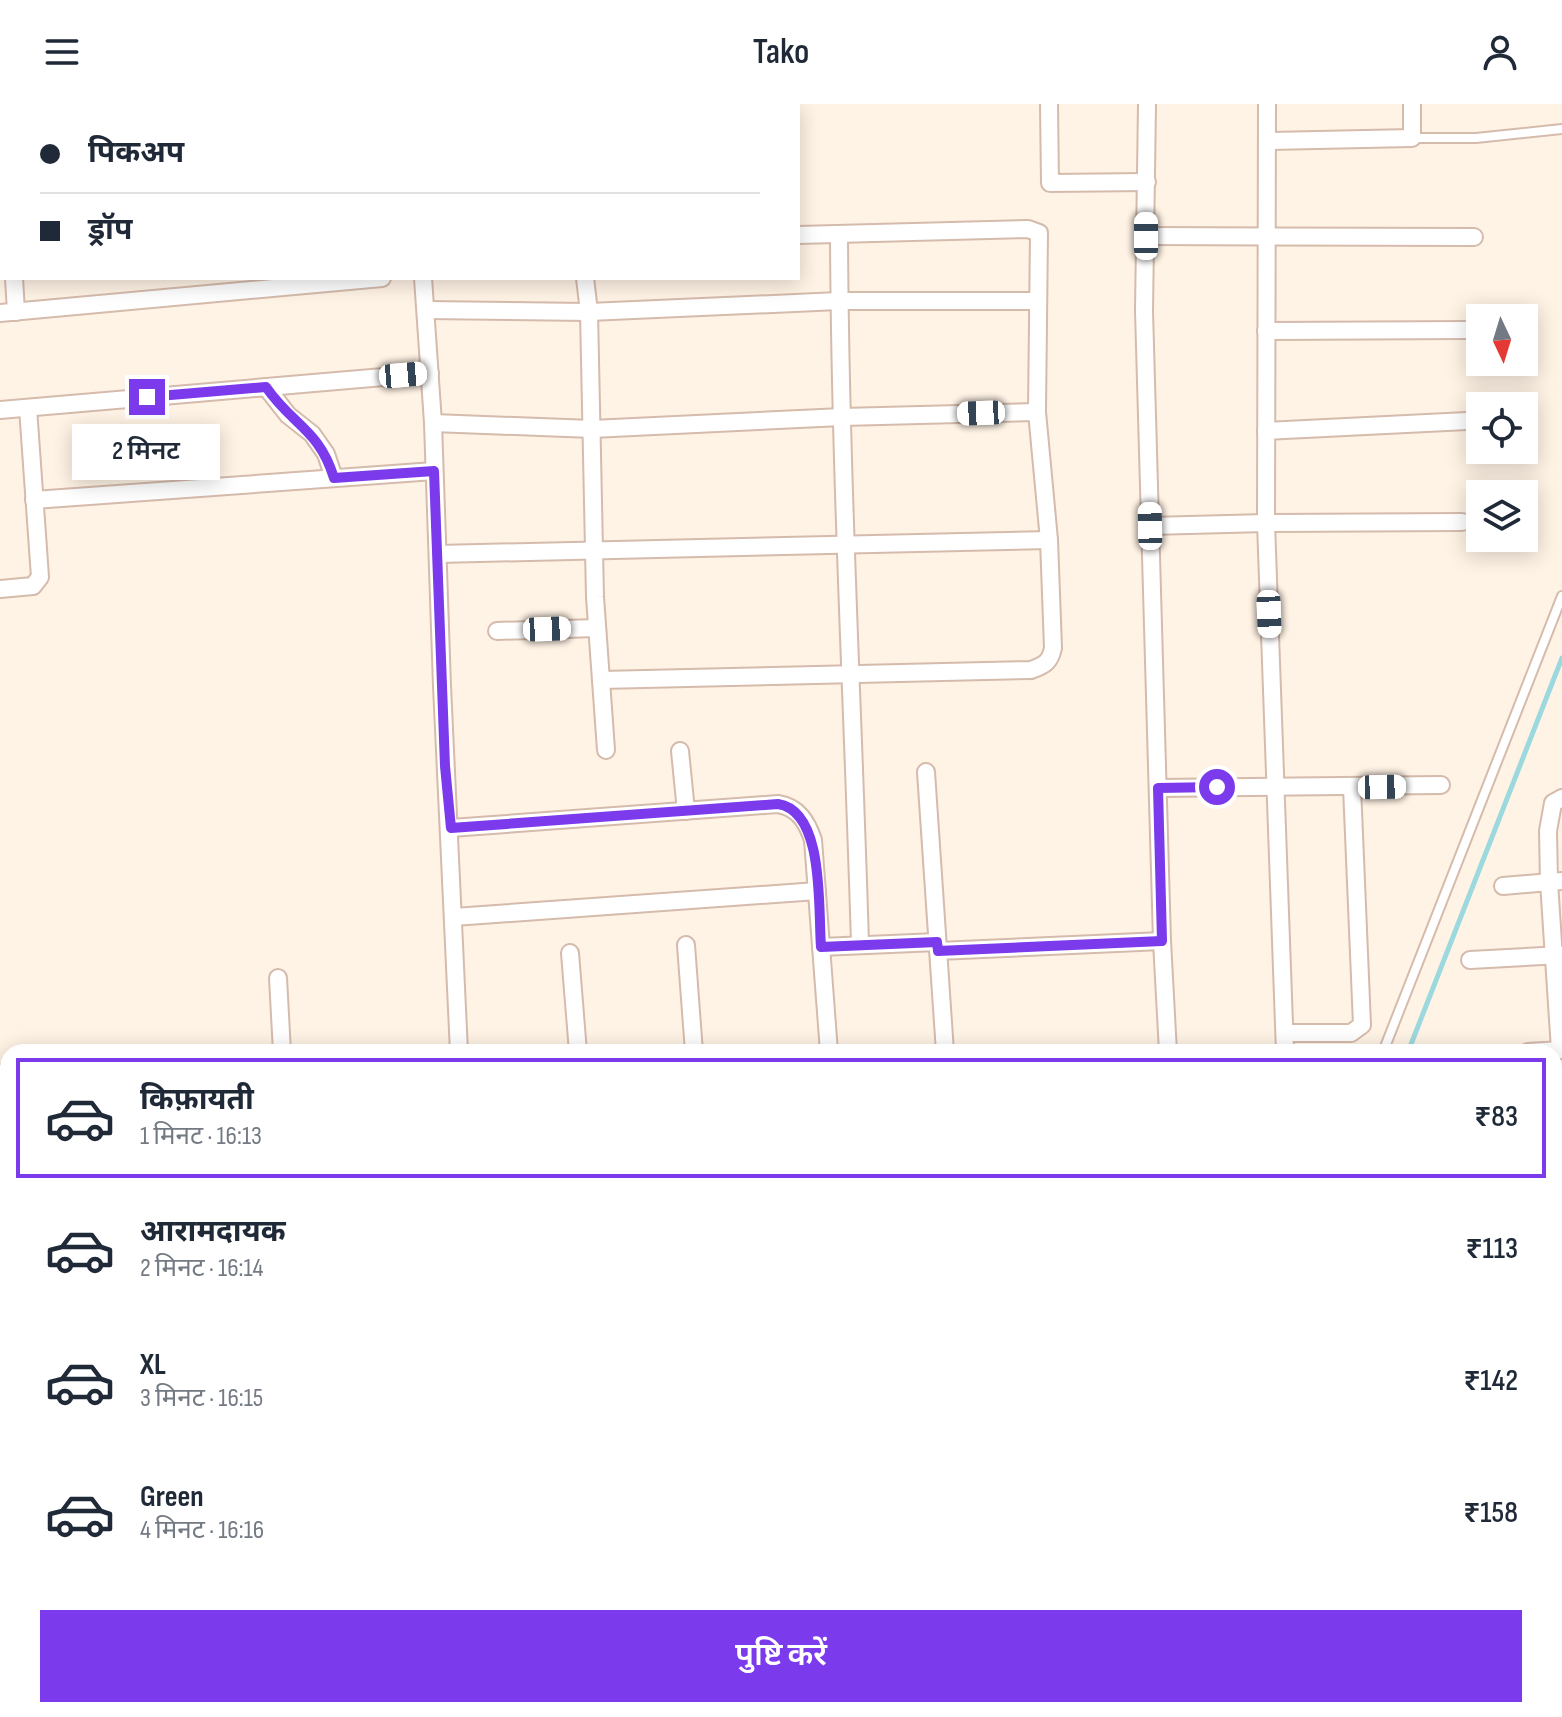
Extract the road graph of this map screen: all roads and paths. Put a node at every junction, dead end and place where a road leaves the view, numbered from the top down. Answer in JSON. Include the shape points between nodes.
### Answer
{"nodes":[{"id":1,"x":1049,"y":104,"type":"edge"},
{"id":2,"x":1147,"y":104,"type":"edge"},
{"id":3,"x":1267,"y":104,"type":"edge"},
{"id":4,"x":1412,"y":104,"type":"edge"},
{"id":5,"x":1562,"y":129,"type":"edge"},
{"id":6,"x":1412,"y":138,"type":"junction"},
{"id":7,"x":1267,"y":141,"type":"junction"},
{"id":8,"x":1147,"y":182,"type":"junction"},
{"id":9,"x":839,"y":234,"type":"junction"},
{"id":10,"x":800,"y":235,"type":"edge"},
{"id":11,"x":1146,"y":236,"type":"junction"},
{"id":12,"x":1267,"y":236,"type":"junction"},
{"id":13,"x":1474,"y":237,"type":"dead end"},
{"id":14,"x":14,"y":280,"type":"edge"},
{"id":15,"x":360,"y":280,"type":"edge"},
{"id":16,"x":423,"y":280,"type":"edge"},
{"id":17,"x":585,"y":280,"type":"edge"},
{"id":18,"x":839,"y":301,"type":"junction"},
{"id":19,"x":1037,"y":301,"type":"junction"},
{"id":20,"x":426,"y":310,"type":"junction"},
{"id":21,"x":8,"y":312,"type":"edge"},
{"id":22,"x":589,"y":312,"type":"junction"},
{"id":23,"x":1466,"y":330,"type":"edge"},
{"id":24,"x":1266,"y":331,"type":"junction"},
{"id":25,"x":430,"y":373,"type":"junction"},
{"id":26,"x":266,"y":387,"type":"junction"},
{"id":27,"x":28,"y":408,"type":"junction"},
{"id":28,"x":0,"y":410,"type":"edge"},
{"id":29,"x":1037,"y":412,"type":"junction"},
{"id":30,"x":842,"y":417,"type":"junction"},
{"id":31,"x":1466,"y":421,"type":"edge"},
{"id":32,"x":433,"y":423,"type":"junction"},
{"id":33,"x":592,"y":429,"type":"junction"},
{"id":34,"x":1266,"y":431,"type":"junction"},
{"id":35,"x":434,"y":471,"type":"junction"},
{"id":36,"x":334,"y":478,"type":"junction"},
{"id":37,"x":34,"y":500,"type":"junction"},
{"id":38,"x":1462,"y":522,"type":"dead end"},
{"id":39,"x":1266,"y":523,"type":"junction"},
{"id":40,"x":1150,"y":526,"type":"junction"},
{"id":41,"x":1049,"y":540,"type":"junction"},
{"id":42,"x":845,"y":546,"type":"junction"},
{"id":43,"x":595,"y":550,"type":"junction"},
{"id":44,"x":438,"y":554,"type":"junction"},
{"id":45,"x":0,"y":589,"type":"edge"},
{"id":46,"x":1562,"y":596,"type":"edge"},
{"id":47,"x":597,"y":628,"type":"junction"},
{"id":48,"x":497,"y":631,"type":"dead end"},
{"id":49,"x":852,"y":672,"type":"junction"},
{"id":50,"x":601,"y":680,"type":"junction"},
{"id":51,"x":606,"y":750,"type":"dead end"},
{"id":52,"x":680,"y":751,"type":"dead end"},
{"id":53,"x":926,"y":772,"type":"dead end"},
{"id":54,"x":1441,"y":785,"type":"dead end"},
{"id":55,"x":1276,"y":787,"type":"junction"},
{"id":56,"x":1352,"y":787,"type":"junction"},
{"id":57,"x":1158,"y":788,"type":"junction"},
{"id":58,"x":1562,"y":798,"type":"edge"},
{"id":59,"x":686,"y":811,"type":"junction"},
{"id":60,"x":451,"y":828,"type":"junction"},
{"id":61,"x":1555,"y":881,"type":"edge"},
{"id":62,"x":1503,"y":886,"type":"dead end"},
{"id":63,"x":817,"y":891,"type":"junction"},
{"id":64,"x":454,"y":917,"type":"junction"},
{"id":65,"x":1162,"y":941,"type":"junction"},
{"id":66,"x":860,"y":944,"type":"junction"},
{"id":67,"x":686,"y":945,"type":"dead end"},
{"id":68,"x":938,"y":946,"type":"junction"},
{"id":69,"x":821,"y":947,"type":"junction"},
{"id":70,"x":570,"y":953,"type":"dead end"},
{"id":71,"x":1558,"y":955,"type":"edge"},
{"id":72,"x":1470,"y":960,"type":"dead end"},
{"id":73,"x":278,"y":978,"type":"dead end"},
{"id":74,"x":1285,"y":1033,"type":"junction"},
{"id":75,"x":282,"y":1044,"type":"edge"},
{"id":76,"x":459,"y":1044,"type":"edge"},
{"id":77,"x":577,"y":1044,"type":"edge"},
{"id":78,"x":693,"y":1044,"type":"edge"},
{"id":79,"x":828,"y":1044,"type":"edge"},
{"id":80,"x":944,"y":1044,"type":"edge"},
{"id":81,"x":1168,"y":1044,"type":"edge"},
{"id":82,"x":1285,"y":1044,"type":"edge"},
{"id":83,"x":1386,"y":1044,"type":"edge"},
{"id":84,"x":1561,"y":1044,"type":"edge"}],
"edges":[{"from":1,"to":8,"type":"street","via":[[1050,183]]},
{"from":2,"to":8,"type":"street"},
{"from":3,"to":7,"type":"street"},
{"from":4,"to":6,"type":"street"},
{"from":5,"to":6,"type":"lane"},
{"from":6,"to":7,"type":"street"},
{"from":7,"to":12,"type":"street"},
{"from":8,"to":11,"type":"street"},
{"from":9,"to":10,"type":"street"},
{"from":9,"to":18,"type":"street"},
{"from":9,"to":19,"type":"street","via":[[1034,230],[1040,237]]},
{"from":11,"to":12,"type":"street"},
{"from":11,"to":40,"type":"street"},
{"from":12,"to":13,"type":"street"},
{"from":12,"to":24,"type":"street"},
{"from":14,"to":21,"type":"street"},
{"from":15,"to":21,"type":"street"},
{"from":16,"to":20,"type":"street"},
{"from":17,"to":22,"type":"street"},
{"from":18,"to":19,"type":"street"},
{"from":18,"to":22,"type":"street"},
{"from":18,"to":30,"type":"street"},
{"from":19,"to":29,"type":"street"},
{"from":20,"to":22,"type":"street"},
{"from":20,"to":25,"type":"street"},
{"from":22,"to":33,"type":"street"},
{"from":23,"to":24,"type":"street"},
{"from":24,"to":34,"type":"street"},
{"from":25,"to":26,"type":"street"},
{"from":25,"to":32,"type":"street"},
{"from":26,"to":27,"type":"street"},
{"from":26,"to":36,"type":"street","via":[[312,434]]},
{"from":27,"to":28,"type":"street"},
{"from":27,"to":37,"type":"street"},
{"from":29,"to":30,"type":"street"},
{"from":29,"to":41,"type":"street"},
{"from":30,"to":33,"type":"street"},
{"from":30,"to":42,"type":"street"},
{"from":31,"to":34,"type":"street"},
{"from":32,"to":33,"type":"street"},
{"from":32,"to":35,"type":"street"},
{"from":33,"to":43,"type":"street"},
{"from":34,"to":39,"type":"street"},
{"from":35,"to":36,"type":"street"},
{"from":35,"to":44,"type":"street"},
{"from":36,"to":37,"type":"street"},
{"from":37,"to":45,"type":"street","via":[[39,581]]},
{"from":38,"to":39,"type":"street"},
{"from":39,"to":40,"type":"street"},
{"from":39,"to":55,"type":"street"},
{"from":40,"to":57,"type":"street"},
{"from":41,"to":42,"type":"street"},
{"from":41,"to":49,"type":"street","via":[[1053,648],[1043,666]]},
{"from":42,"to":43,"type":"street"},
{"from":42,"to":49,"type":"street"},
{"from":43,"to":44,"type":"street"},
{"from":43,"to":47,"type":"street"},
{"from":44,"to":60,"type":"street"},
{"from":46,"to":83,"type":"lane"},
{"from":47,"to":48,"type":"street"},
{"from":47,"to":50,"type":"street"},
{"from":49,"to":50,"type":"street"},
{"from":49,"to":66,"type":"street"},
{"from":50,"to":51,"type":"street"},
{"from":52,"to":59,"type":"street"},
{"from":53,"to":68,"type":"street"},
{"from":54,"to":56,"type":"street"},
{"from":55,"to":56,"type":"street"},
{"from":55,"to":57,"type":"street"},
{"from":55,"to":74,"type":"street"},
{"from":56,"to":74,"type":"street","via":[[1362,1025],[1351,1033]]},
{"from":57,"to":65,"type":"street"},
{"from":58,"to":61,"type":"street","via":[[1550,811]]},
{"from":59,"to":60,"type":"street"},
{"from":59,"to":63,"type":"street","via":[[789,806],[810,830]]},
{"from":60,"to":64,"type":"street"},
{"from":61,"to":62,"type":"street"},
{"from":61,"to":71,"type":"street"},
{"from":63,"to":64,"type":"street"},
{"from":63,"to":69,"type":"street"},
{"from":64,"to":76,"type":"street"},
{"from":65,"to":68,"type":"street"},
{"from":65,"to":81,"type":"street"},
{"from":66,"to":68,"type":"street"},
{"from":66,"to":69,"type":"street"},
{"from":67,"to":78,"type":"street"},
{"from":68,"to":80,"type":"street"},
{"from":69,"to":79,"type":"street"},
{"from":70,"to":77,"type":"street"},
{"from":71,"to":72,"type":"street"},
{"from":71,"to":84,"type":"street"},
{"from":73,"to":75,"type":"street"},
{"from":74,"to":82,"type":"street"}]}
